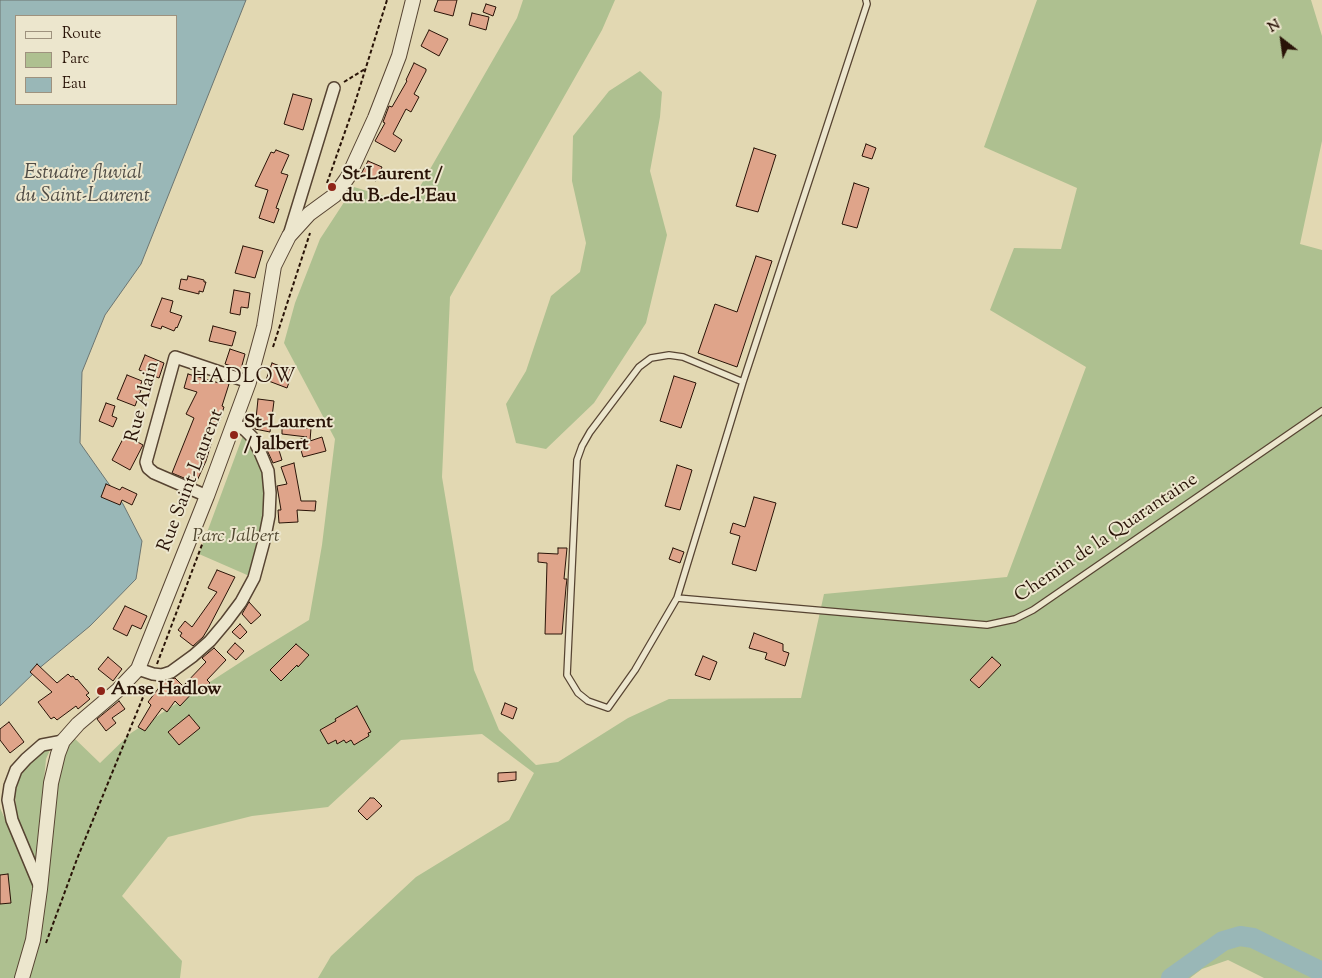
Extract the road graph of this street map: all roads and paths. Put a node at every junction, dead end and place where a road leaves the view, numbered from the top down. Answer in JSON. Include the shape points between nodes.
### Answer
{"nodes":[{"id":1,"x":413,"y":0,"type":"edge"},
{"id":2,"x":866,"y":0,"type":"edge"},
{"id":3,"x":365,"y":69,"type":"dead end"},
{"id":4,"x":334,"y":88,"type":"joint"},
{"id":5,"x":289,"y":236,"type":"junction"},
{"id":6,"x":249,"y":382,"type":"junction"},
{"id":7,"x":744,"y":382,"type":"junction"},
{"id":8,"x":1322,"y":411,"type":"edge"},
{"id":9,"x":234,"y":423,"type":"junction"},
{"id":10,"x":207,"y":496,"type":"junction"},
{"id":11,"x":677,"y":598,"type":"junction"},
{"id":12,"x":138,"y":668,"type":"junction"},
{"id":13,"x":63,"y":741,"type":"junction"},
{"id":14,"x":40,"y":889,"type":"junction"},
{"id":15,"x":22,"y":978,"type":"edge"}],
"edges":[{"from":1,"to":5,"type":"street","name":"Rue Saint-Laurent","via":[[399,56],[348,177],[335,195],[309,214]]},
{"from":2,"to":7,"type":"lane"},
{"from":3,"to":4,"type":"path"},
{"from":4,"to":5,"type":"street"},
{"from":5,"to":6,"type":"street","name":"Rue Saint-Laurent","via":[[272,274],[264,327]]},
{"from":6,"to":9,"type":"street","name":"Rue Saint-Laurent"},
{"from":6,"to":10,"type":"street","name":"Rue Alain","via":[[175,357],[146,462],[154,473]]},
{"from":7,"to":11,"type":"lane"},
{"from":7,"to":11,"type":"lane","via":[[683,357],[651,358],[639,367],[582,446],[577,460],[567,654],[567,675],[578,692],[588,701],[608,708],[636,670]]},
{"from":8,"to":11,"type":"lane","name":"Chemin de la Quarantaine","via":[[1033,610],[1015,619],[987,625]]},
{"from":9,"to":10,"type":"street","name":"Rue Saint-Laurent"},
{"from":9,"to":12,"type":"street","via":[[252,437],[268,471],[269,516],[254,578],[226,622],[193,656],[162,675]]},
{"from":10,"to":12,"type":"street","name":"Rue Saint-Laurent"},
{"from":12,"to":13,"type":"street","name":"Rue Saint-Laurent"},
{"from":13,"to":14,"type":"street","name":"Rue Saint-Laurent","via":[[51,782]]},
{"from":13,"to":14,"type":"street","name":"Rue Saint-Laurent","via":[[42,745],[16,770],[10,786],[8,800],[12,820]]},
{"from":14,"to":15,"type":"street","name":"Rue Saint-Laurent","via":[[33,940]]}]}
